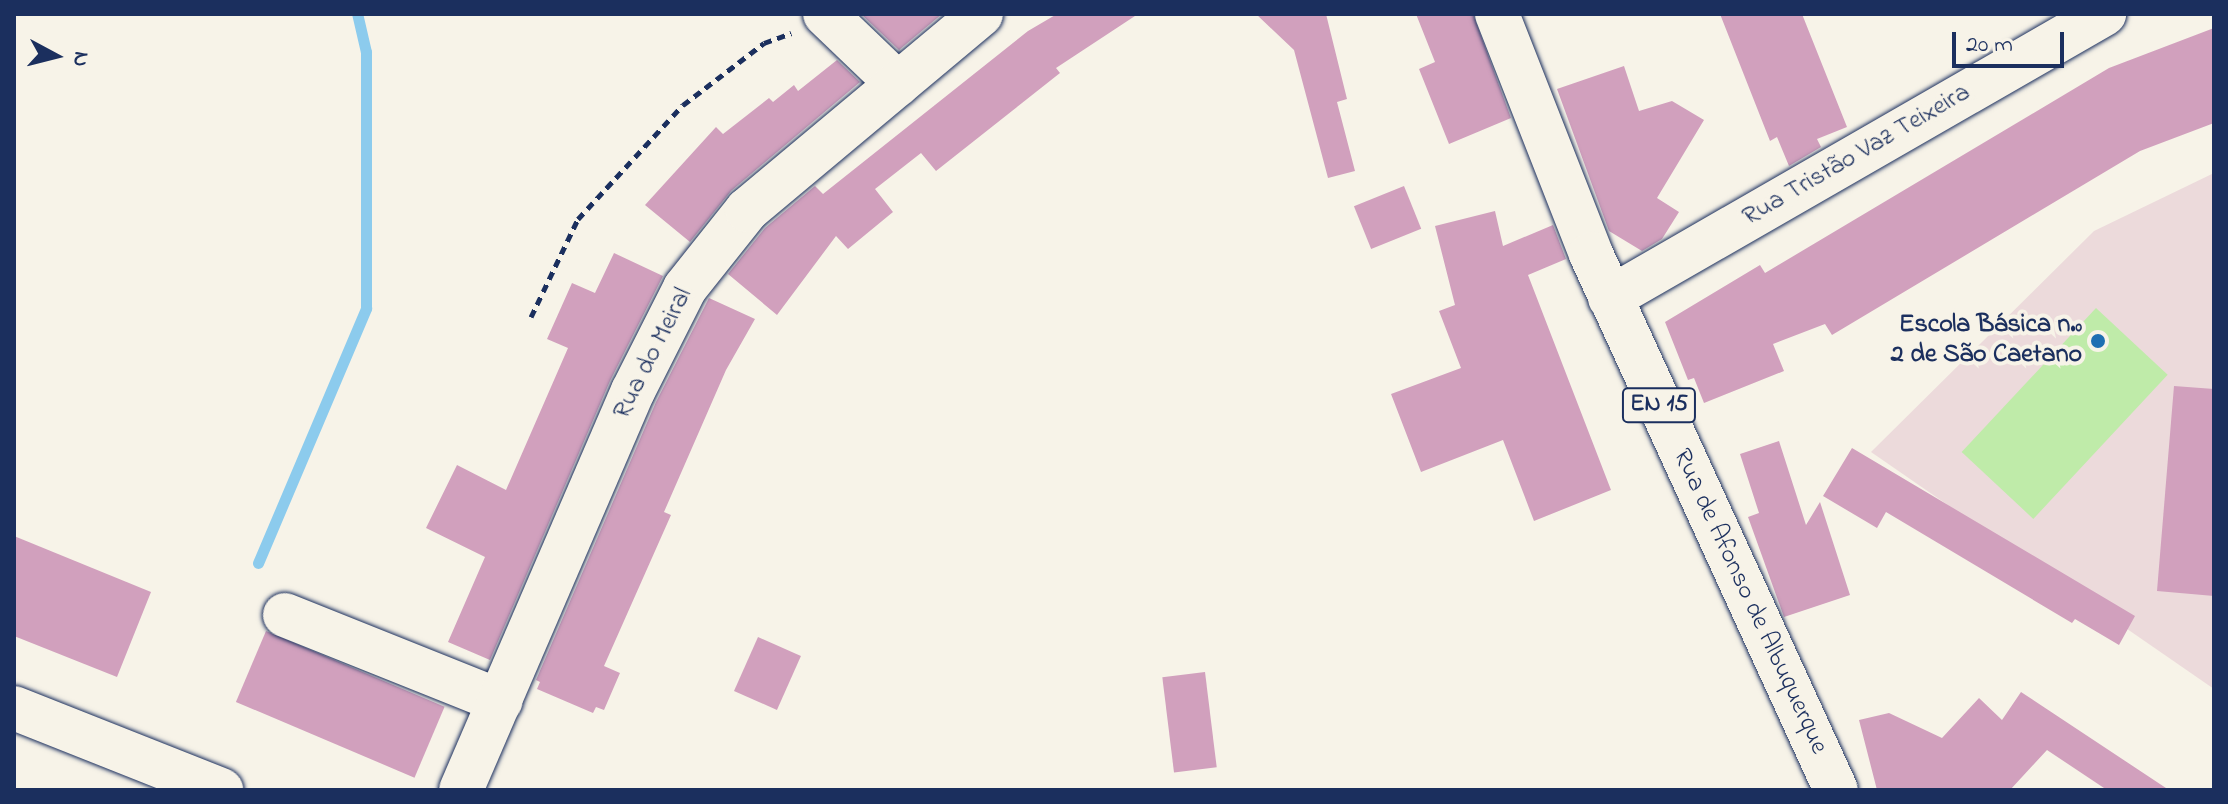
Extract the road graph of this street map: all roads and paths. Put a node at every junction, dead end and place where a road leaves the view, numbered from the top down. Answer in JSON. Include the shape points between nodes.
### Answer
{"nodes":[{"id":1,"x":981,"y":14,"type":"edge"},
{"id":2,"x":1497,"y":14,"type":"edge"},
{"id":3,"x":2104,"y":14,"type":"edge"},
{"id":4,"x":828,"y":17,"type":"edge"},
{"id":5,"x":898,"y":84,"type":"junction"},
{"id":6,"x":1610,"y":298,"type":"junction"},
{"id":7,"x":531,"y":317,"type":"dead end"},
{"id":8,"x":285,"y":615,"type":"dead end"},
{"id":9,"x":500,"y":701,"type":"junction"},
{"id":10,"x":14,"y":708,"type":"edge"},
{"id":11,"x":221,"y":790,"type":"edge"},
{"id":12,"x":461,"y":790,"type":"edge"},
{"id":13,"x":1836,"y":790,"type":"edge"}],
"edges":[{"from":1,"to":5,"type":"street","name":"Rua do Meiral"},
{"from":2,"to":6,"type":"street","name":"Rua de Afonso de Albuquerque","number":"EN 15"},
{"from":3,"to":6,"type":"street","name":"Rua Tristão Vaz Teixeira"},
{"from":4,"to":5,"type":"street"},
{"from":4,"to":7,"type":"path","via":[[764,43],[683,105],[578,219]]},
{"from":5,"to":9,"type":"street","name":"Rua do Meiral","via":[[747,210],[685,288],[633,391]]},
{"from":6,"to":13,"type":"street","name":"Rua de Afonso de Albuquerque","number":"EN 15"},
{"from":8,"to":9,"type":"street"},
{"from":9,"to":12,"type":"street","name":"Rua do Meiral"},
{"from":10,"to":11,"type":"street"}]}
